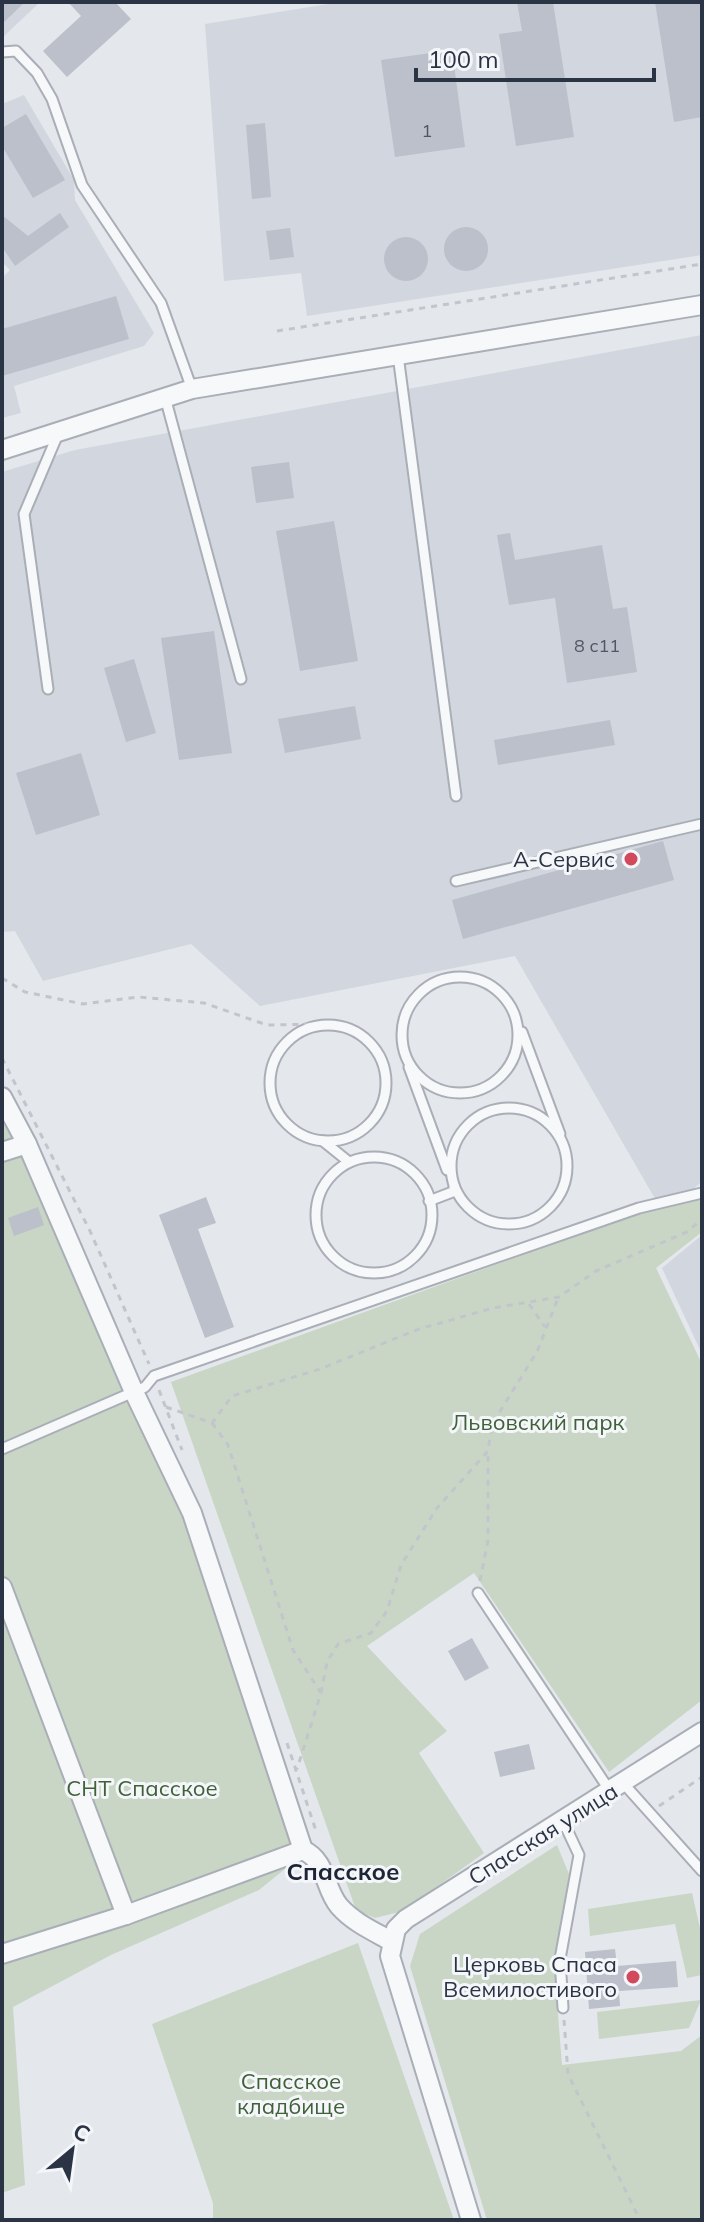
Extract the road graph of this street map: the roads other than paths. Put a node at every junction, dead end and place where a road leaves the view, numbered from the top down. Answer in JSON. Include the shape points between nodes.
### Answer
{"nodes":[{"id":1,"x":2,"y":52,"type":"edge"},
{"id":2,"x":702,"y":305,"type":"edge"},
{"id":3,"x":398,"y":355,"type":"junction"},
{"id":4,"x":192,"y":389,"type":"junction"},
{"id":5,"x":165,"y":397,"type":"junction"},
{"id":6,"x":60,"y":431,"type":"junction"},
{"id":7,"x":2,"y":450,"type":"edge"},
{"id":8,"x":241,"y":679,"type":"dead end"},
{"id":9,"x":48,"y":689,"type":"dead end"},
{"id":10,"x":456,"y":796,"type":"dead end"},
{"id":11,"x":702,"y":824,"type":"edge"},
{"id":12,"x":456,"y":881,"type":"dead end"},
{"id":13,"x":513,"y":1010,"type":"junction"},
{"id":14,"x":407,"y":1060,"type":"junction"},
{"id":15,"x":2,"y":1097,"type":"edge"},
{"id":16,"x":323,"y":1141,"type":"junction"},
{"id":17,"x":562,"y":1141,"type":"junction"},
{"id":18,"x":27,"y":1144,"type":"junction"},
{"id":19,"x":2,"y":1152,"type":"edge"},
{"id":20,"x":349,"y":1162,"type":"junction"},
{"id":21,"x":455,"y":1191,"type":"junction"},
{"id":22,"x":702,"y":1193,"type":"edge"},
{"id":23,"x":429,"y":1201,"type":"junction"},
{"id":24,"x":134,"y":1392,"type":"junction"},
{"id":25,"x":2,"y":1449,"type":"edge"},
{"id":26,"x":2,"y":1587,"type":"edge"},
{"id":27,"x":478,"y":1593,"type":"road end"},
{"id":28,"x":702,"y":1732,"type":"edge"},
{"id":29,"x":617,"y":1788,"type":"junction"},
{"id":30,"x":563,"y":1821,"type":"junction"},
{"id":31,"x":303,"y":1850,"type":"junction"},
{"id":32,"x":702,"y":1871,"type":"edge"},
{"id":33,"x":126,"y":1915,"type":"junction"},
{"id":34,"x":391,"y":1941,"type":"junction"},
{"id":35,"x":2,"y":1954,"type":"edge"},
{"id":36,"x":563,"y":2008,"type":"road end"},
{"id":37,"x":471,"y":2220,"type":"edge"}],
"edges":[{"from":1,"to":4,"type":"lane","via":[[16,51],[52,99],[82,185],[161,303]]},
{"from":2,"to":3,"type":"street"},
{"from":3,"to":4,"type":"street"},
{"from":3,"to":10,"type":"lane"},
{"from":4,"to":5,"type":"street"},
{"from":5,"to":6,"type":"street"},
{"from":5,"to":8,"type":"lane"},
{"from":6,"to":7,"type":"street"},
{"from":6,"to":9,"type":"lane","via":[[24,514]]},
{"from":11,"to":12,"type":"lane"},
{"from":13,"to":14,"type":"lane","via":[[519,1040],[508,1069],[485,1088],[455,1094],[426,1083]]},
{"from":13,"to":14,"type":"lane","via":[[494,987],[465,976],[435,982],[412,1001],[401,1030]]},
{"from":13,"to":17,"type":"lane"},
{"from":14,"to":21,"type":"lane"},
{"from":15,"to":18,"type":"street"},
{"from":16,"to":16,"type":"lane","via":[[353,1136],[376,1117],[386,1088],[381,1058],[361,1034],[333,1024],[303,1029],[279,1049],[269,1078],[274,1108],[294,1131]]},
{"from":16,"to":20,"type":"lane"},
{"from":17,"to":21,"type":"lane","via":[[567,1171],[557,1200],[534,1219],[504,1225],[475,1214]]},
{"from":17,"to":21,"type":"lane","via":[[542,1117],[513,1107],[483,1113],[460,1132],[450,1161]]},
{"from":18,"to":19,"type":"street"},
{"from":18,"to":24,"type":"street"},
{"from":20,"to":23,"type":"lane","via":[[379,1157],[408,1167],[428,1190]]},
{"from":20,"to":23,"type":"lane","via":[[326,1182],[315,1210],[321,1240],[341,1264],[369,1274],[399,1268],[423,1249],[433,1220]]},
{"from":21,"to":23,"type":"lane"},
{"from":22,"to":24,"type":"lane","via":[[639,1208],[154,1376]]},
{"from":24,"to":25,"type":"lane"},
{"from":24,"to":31,"type":"street","via":[[192,1513]]},
{"from":26,"to":33,"type":"street"},
{"from":27,"to":29,"type":"lane"},
{"from":28,"to":29,"type":"street","name":"Спасская улица"},
{"from":29,"to":30,"type":"street","name":"Спасская улица"},
{"from":29,"to":32,"type":"lane","via":[[649,1812]]},
{"from":30,"to":34,"type":"street","name":"Спасская улица","via":[[406,1919]]},
{"from":30,"to":36,"type":"lane","via":[[579,1855],[560,1959]]},
{"from":31,"to":33,"type":"street"},
{"from":31,"to":34,"type":"street","via":[[316,1857],[338,1904],[359,1924]]},
{"from":33,"to":35,"type":"street"},
{"from":34,"to":37,"type":"street","via":[[390,1956]]}]}
